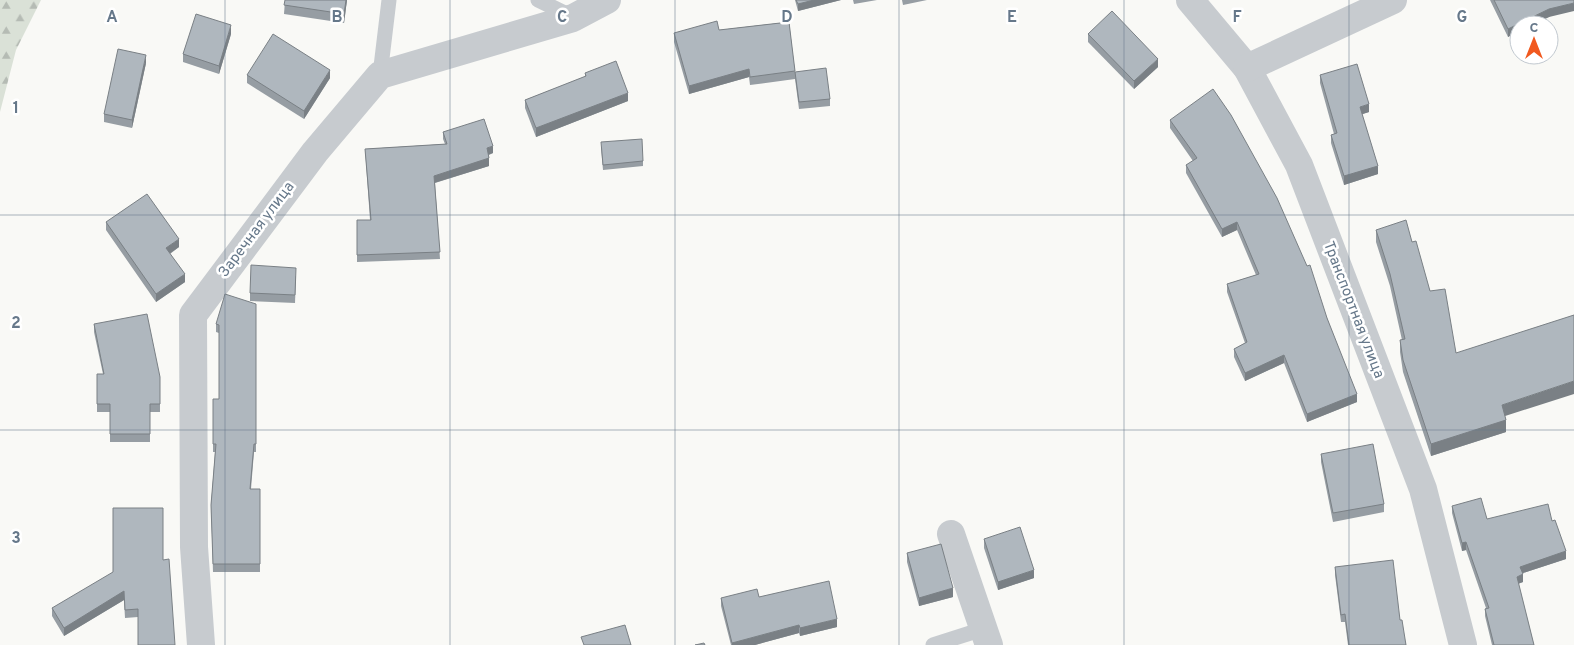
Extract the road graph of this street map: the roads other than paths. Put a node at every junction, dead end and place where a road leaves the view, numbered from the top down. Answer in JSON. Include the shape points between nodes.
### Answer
{"nodes":[{"id":1,"x":390,"y":0,"type":"edge"},
{"id":2,"x":538,"y":0,"type":"edge"},
{"id":3,"x":607,"y":0,"type":"edge"},
{"id":4,"x":1190,"y":0,"type":"edge"},
{"id":5,"x":1393,"y":0,"type":"edge"},
{"id":6,"x":573,"y":18,"type":"junction"},
{"id":7,"x":1247,"y":68,"type":"junction"},
{"id":8,"x":380,"y":75,"type":"junction"},
{"id":9,"x":951,"y":534,"type":"dead end"},
{"id":10,"x":986,"y":637,"type":"edge"},
{"id":11,"x":201,"y":645,"type":"edge"},
{"id":12,"x":932,"y":645,"type":"edge"},
{"id":13,"x":1463,"y":645,"type":"edge"}],
"edges":[{"from":1,"to":8,"type":"lane"},
{"from":2,"to":6,"type":"lane"},
{"from":3,"to":6,"type":"street"},
{"from":4,"to":7,"type":"street","name":"Транспортная улица"},
{"from":5,"to":7,"type":"street"},
{"from":6,"to":8,"type":"street"},
{"from":7,"to":13,"type":"street","name":"Транспортная улица","via":[[1298,165],[1423,489]]},
{"from":8,"to":11,"type":"street","name":"Заречная улица","via":[[315,152],[193,315],[194,547]]},
{"from":9,"to":10,"type":"street"},
{"from":10,"to":12,"type":"lane"}]}
